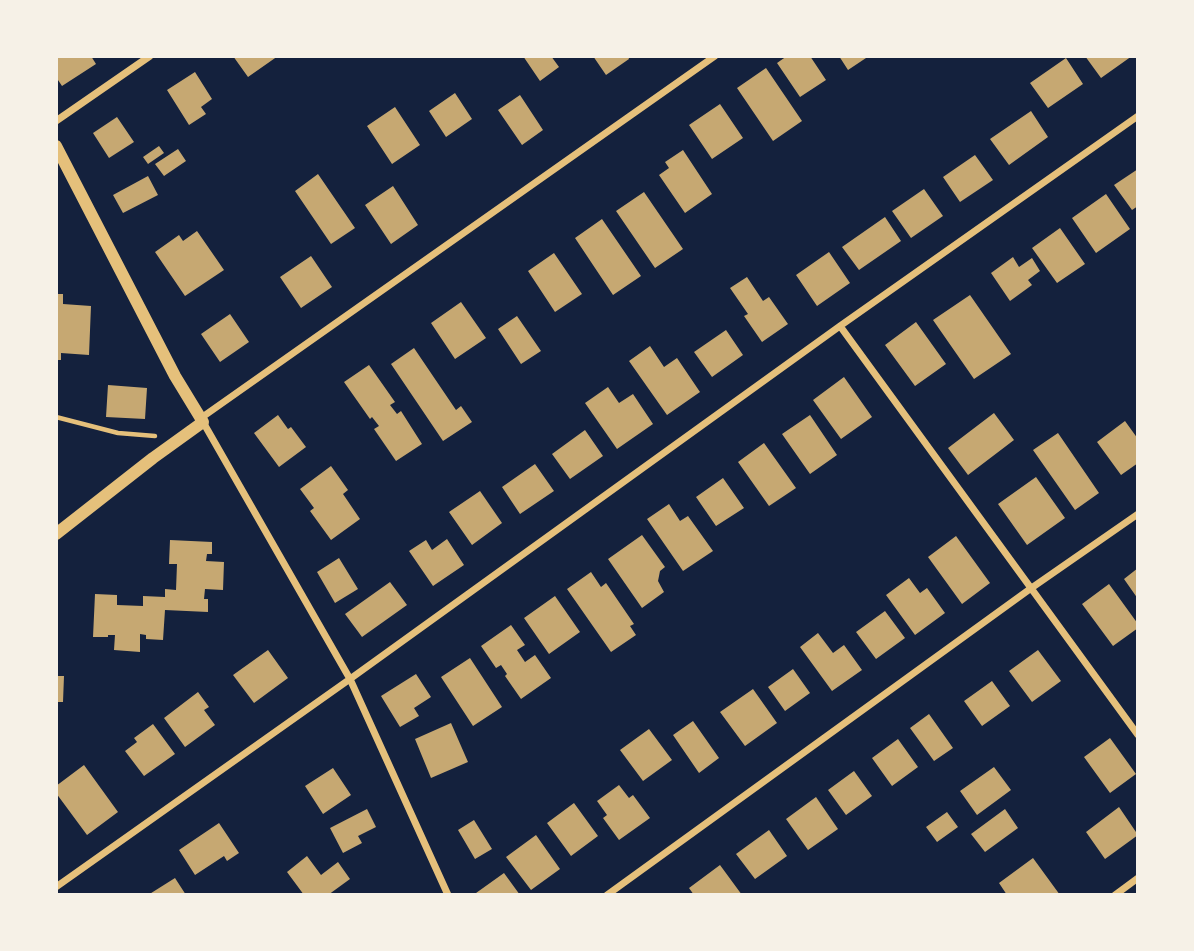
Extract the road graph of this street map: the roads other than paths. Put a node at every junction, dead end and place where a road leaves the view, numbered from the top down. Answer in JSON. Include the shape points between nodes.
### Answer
{"nodes":[{"id":1,"x":150,"y":56,"type":"edge"},
{"id":2,"x":715,"y":56,"type":"edge"},
{"id":3,"x":1138,"y":116,"type":"edge"},
{"id":4,"x":56,"y":121,"type":"edge"},
{"id":5,"x":56,"y":146,"type":"edge"},
{"id":6,"x":840,"y":326,"type":"junction"},
{"id":7,"x":202,"y":420,"type":"junction"},
{"id":8,"x":1138,"y":514,"type":"edge"},
{"id":9,"x":56,"y":534,"type":"edge"},
{"id":10,"x":1030,"y":589,"type":"junction"},
{"id":11,"x":350,"y":679,"type":"junction"},
{"id":12,"x":1138,"y":735,"type":"edge"},
{"id":13,"x":1138,"y":878,"type":"edge"},
{"id":14,"x":56,"y":887,"type":"edge"},
{"id":15,"x":448,"y":895,"type":"edge"},
{"id":16,"x":607,"y":895,"type":"edge"},
{"id":17,"x":1115,"y":895,"type":"edge"}],
"edges":[{"from":1,"to":4,"type":"street"},
{"from":2,"to":7,"type":"street"},
{"from":3,"to":6,"type":"street"},
{"from":5,"to":7,"type":"street"},
{"from":6,"to":10,"type":"street"},
{"from":6,"to":11,"type":"street"},
{"from":7,"to":9,"type":"street"},
{"from":7,"to":11,"type":"street"},
{"from":8,"to":10,"type":"street"},
{"from":10,"to":12,"type":"street"},
{"from":10,"to":16,"type":"street"},
{"from":11,"to":14,"type":"street"},
{"from":11,"to":15,"type":"street"},
{"from":13,"to":17,"type":"street"}]}
